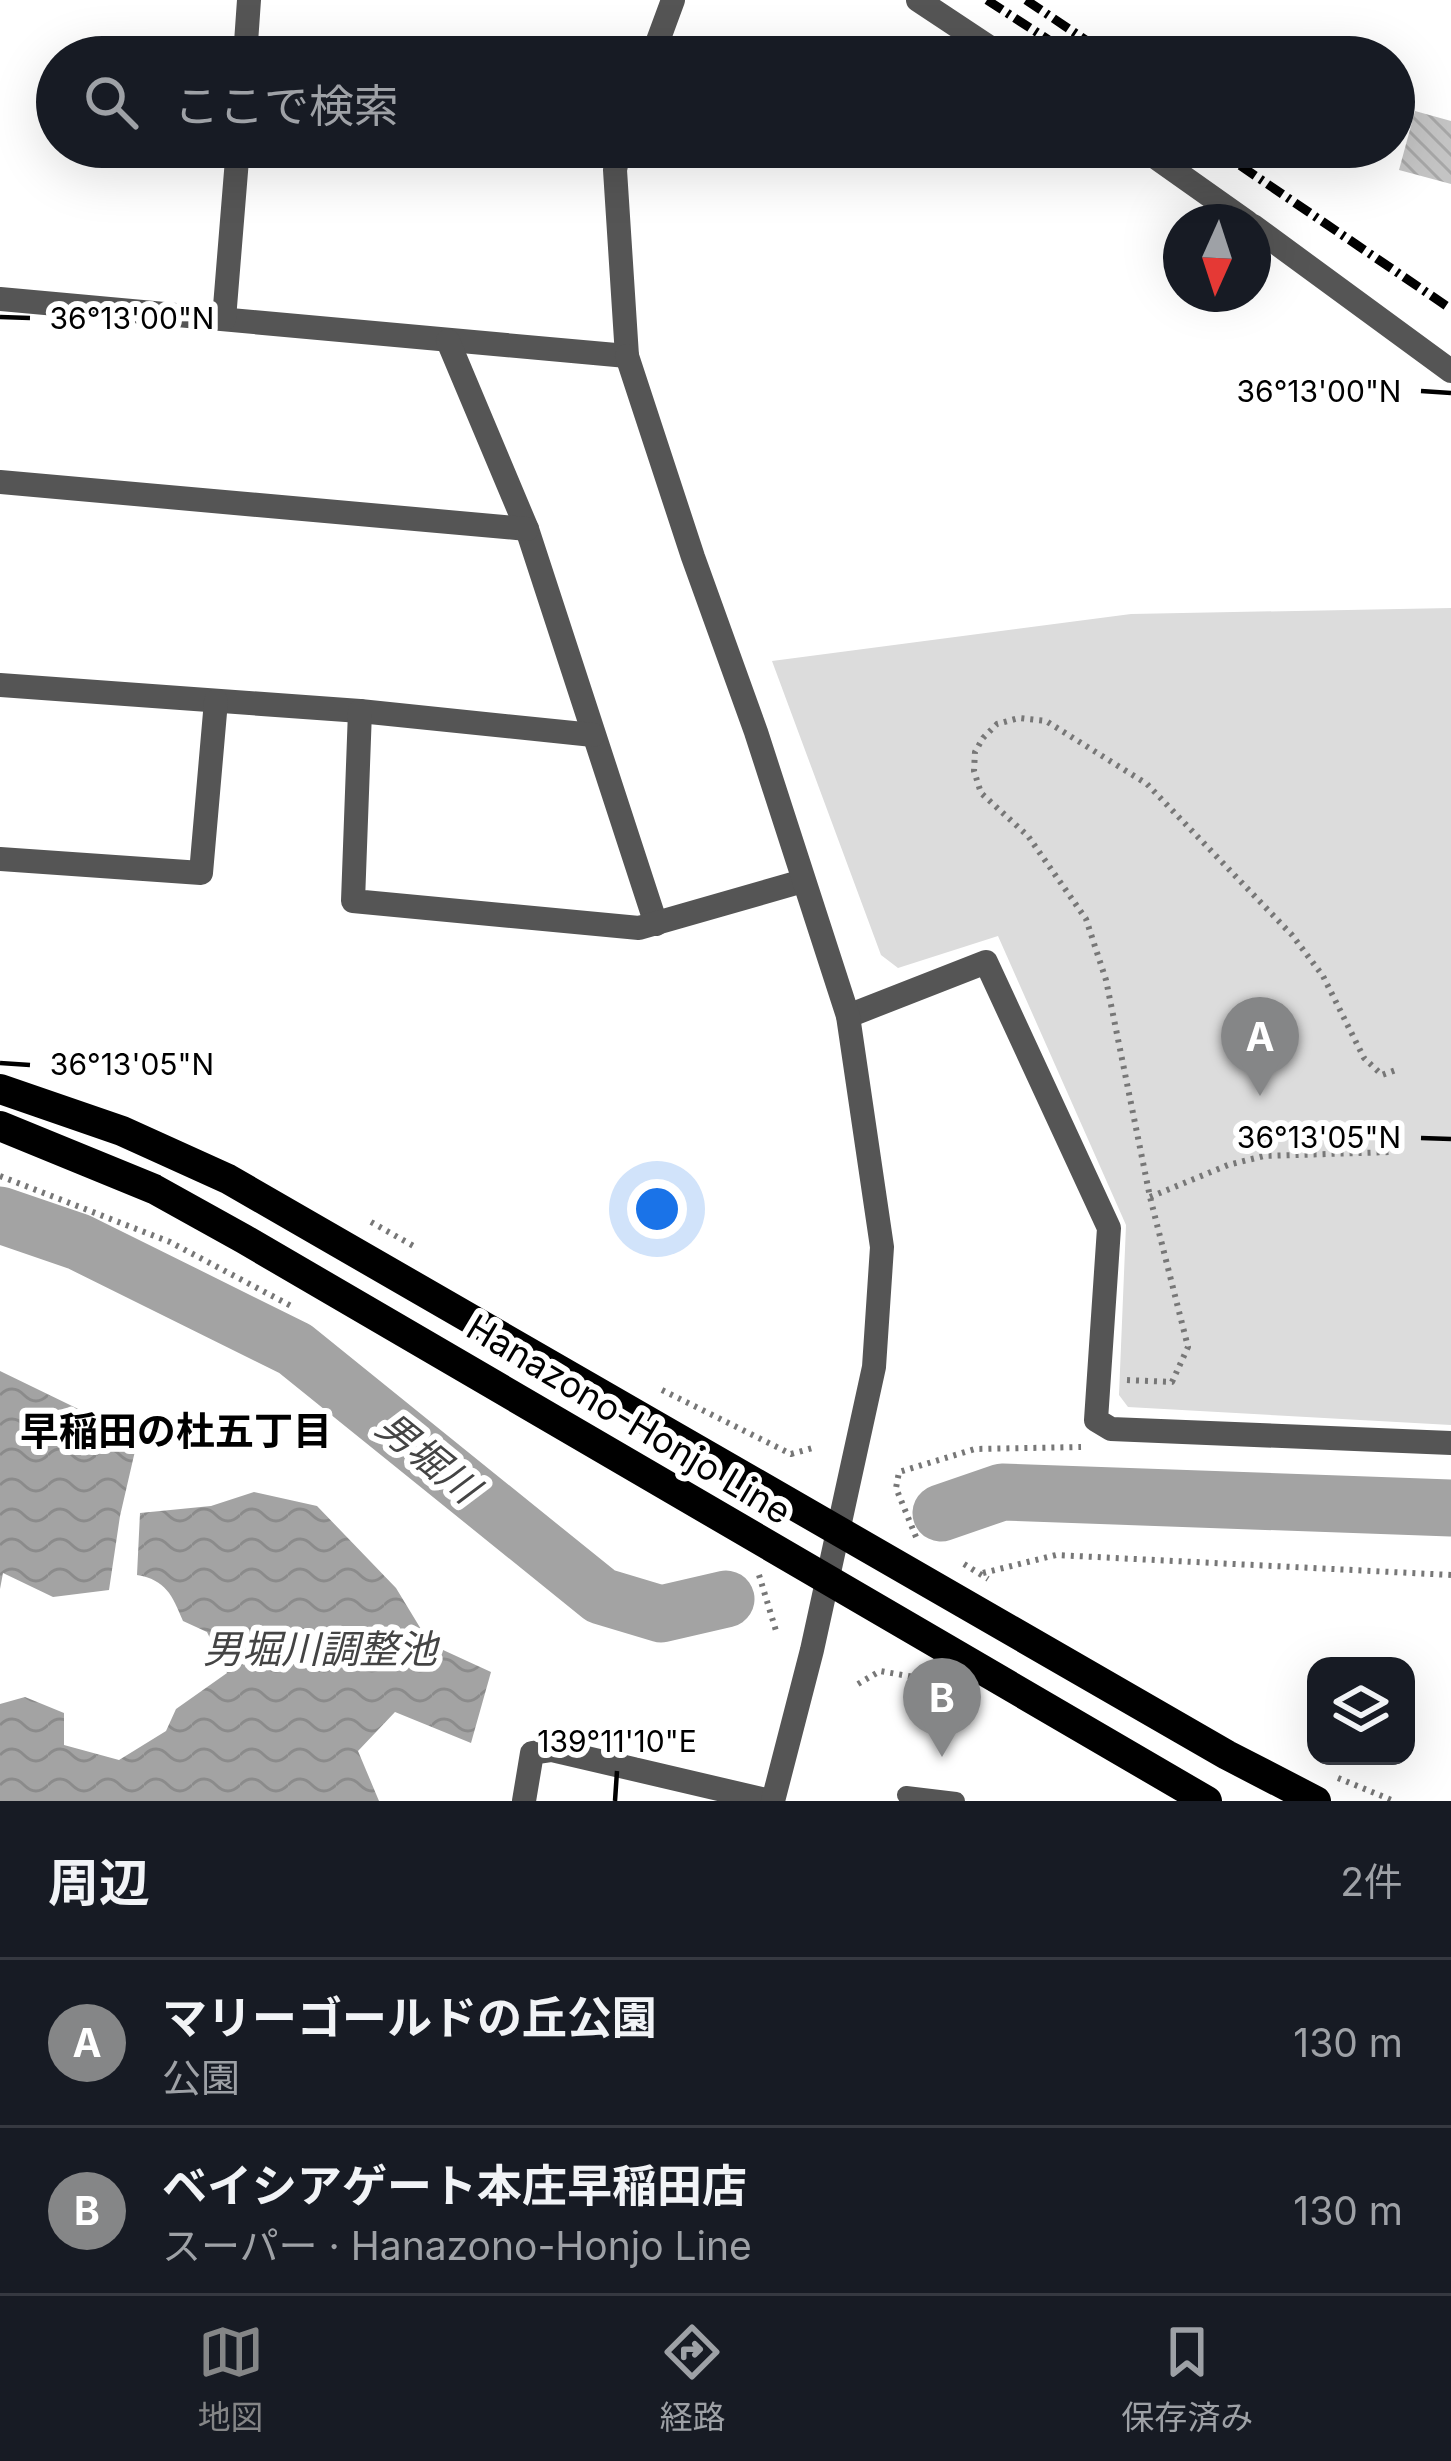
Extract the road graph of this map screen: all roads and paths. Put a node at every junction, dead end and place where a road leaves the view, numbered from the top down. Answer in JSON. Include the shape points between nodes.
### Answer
{"nodes":[{"id":1,"x":249,"y":0,"type":"edge"},
{"id":2,"x":673,"y":0,"type":"edge"},
{"id":3,"x":918,"y":0,"type":"edge"},
{"id":4,"x":246,"y":36,"type":"edge"},
{"id":5,"x":660,"y":36,"type":"edge"},
{"id":6,"x":972,"y":36,"type":"edge"},
{"id":7,"x":236,"y":168,"type":"edge"},
{"id":8,"x":615,"y":168,"type":"edge"},
{"id":9,"x":1171,"y":168,"type":"edge"},
{"id":10,"x":1222,"y":204,"type":"edge"},
{"id":11,"x":1271,"y":239,"type":"edge"},
{"id":12,"x":0,"y":299,"type":"edge"},
{"id":13,"x":224,"y":320,"type":"junction"},
{"id":14,"x":448,"y":341,"type":"junction"},
{"id":15,"x":627,"y":356,"type":"junction"},
{"id":16,"x":1451,"y":371,"type":"edge"},
{"id":17,"x":0,"y":482,"type":"edge"},
{"id":18,"x":527,"y":529,"type":"junction"},
{"id":19,"x":0,"y":685,"type":"edge"},
{"id":20,"x":216,"y":700,"type":"junction"},
{"id":21,"x":361,"y":711,"type":"junction"},
{"id":22,"x":593,"y":735,"type":"junction"},
{"id":23,"x":0,"y":859,"type":"edge"},
{"id":24,"x":803,"y":881,"type":"junction"},
{"id":25,"x":656,"y":924,"type":"junction"},
{"id":26,"x":848,"y":1016,"type":"junction"},
{"id":27,"x":1396,"y":1070,"type":"dead end"},
{"id":28,"x":0,"y":1089,"type":"edge"},
{"id":29,"x":0,"y":1126,"type":"edge"},
{"id":30,"x":1390,"y":1152,"type":"dead end"},
{"id":31,"x":0,"y":1176,"type":"edge"},
{"id":32,"x":1150,"y":1197,"type":"junction"},
{"id":33,"x":308,"y":1316,"type":"dead end"},
{"id":34,"x":1100,"y":1379,"type":"junction"},
{"id":35,"x":1451,"y":1443,"type":"edge"},
{"id":36,"x":816,"y":1447,"type":"dead end"},
{"id":37,"x":1081,"y":1447,"type":"dead end"},
{"id":38,"x":791,"y":1454,"type":"dead end"},
{"id":39,"x":899,"y":1472,"type":"dead end"},
{"id":40,"x":838,"y":1530,"type":"junction"},
{"id":41,"x":981,"y":1574,"type":"dead end"},
{"id":42,"x":759,"y":1575,"type":"dead end"},
{"id":43,"x":1451,"y":1575,"type":"edge"},
{"id":44,"x":825,"y":1591,"type":"junction"},
{"id":45,"x":777,"y":1634,"type":"dead end"},
{"id":46,"x":858,"y":1684,"type":"dead end"},
{"id":47,"x":954,"y":1691,"type":"dead end"},
{"id":48,"x":906,"y":1795,"type":"dead end"},
{"id":49,"x":524,"y":1801,"type":"edge"},
{"id":50,"x":772,"y":1801,"type":"edge"},
{"id":51,"x":956,"y":1801,"type":"edge"},
{"id":52,"x":1207,"y":1801,"type":"edge"},
{"id":53,"x":1316,"y":1801,"type":"edge"}],
"edges":[{"from":1,"to":4,"type":"street"},
{"from":2,"to":5,"type":"street"},
{"from":3,"to":6,"type":"street"},
{"from":7,"to":13,"type":"street"},
{"from":8,"to":15,"type":"street"},
{"from":9,"to":10,"type":"street"},
{"from":11,"to":16,"type":"street"},
{"from":12,"to":13,"type":"street"},
{"from":13,"to":14,"type":"street"},
{"from":14,"to":15,"type":"street"},
{"from":14,"to":18,"type":"street"},
{"from":15,"to":24,"type":"street"},
{"from":17,"to":18,"type":"street"},
{"from":18,"to":22,"type":"street"},
{"from":19,"to":20,"type":"street"},
{"from":20,"to":21,"type":"street"},
{"from":20,"to":23,"type":"street","via":[[201,873]]},
{"from":21,"to":22,"type":"street"},
{"from":21,"to":25,"type":"street","via":[[353,901]]},
{"from":22,"to":25,"type":"street"},
{"from":24,"to":25,"type":"street"},
{"from":24,"to":26,"type":"street"},
{"from":26,"to":34,"type":"street","via":[[986,962],[1109,1228]]},
{"from":26,"to":40,"type":"street","via":[[882,1247],[874,1367]]},
{"from":27,"to":32,"type":"path","via":[[1382,1075],[1364,1058],[1323,976],[1292,935],[1147,784],[1046,721],[998,724],[975,752],[981,794],[1028,836],[1086,919]]},
{"from":28,"to":40,"type":"main road","name":"Hanazono-Honjo Line","via":[[227,1178]]},
{"from":29,"to":44,"type":"main road","name":"Hanazono-Honjo Line","via":[[172,1199]]},
{"from":30,"to":32,"type":"path","via":[[1264,1156]]},
{"from":31,"to":33,"type":"path","via":[[170,1242]]},
{"from":32,"to":34,"type":"path","via":[[1188,1347],[1172,1382]]},
{"from":34,"to":35,"type":"street","via":[[1096,1420],[1111,1429]]},
{"from":36,"to":38,"type":"path"},
{"from":37,"to":39,"type":"path","via":[[975,1449]]},
{"from":40,"to":44,"type":"street"},
{"from":40,"to":53,"type":"main road","name":"Hanazono-Honjo Line"},
{"from":41,"to":43,"type":"path","via":[[1056,1555]]},
{"from":42,"to":45,"type":"path"},
{"from":44,"to":50,"type":"street"},
{"from":44,"to":52,"type":"main road","name":"Hanazono-Honjo Line"},
{"from":46,"to":47,"type":"path","via":[[880,1671]]},
{"from":48,"to":51,"type":"lane"},
{"from":49,"to":50,"type":"street","via":[[532,1753],[552,1750]]}]}
